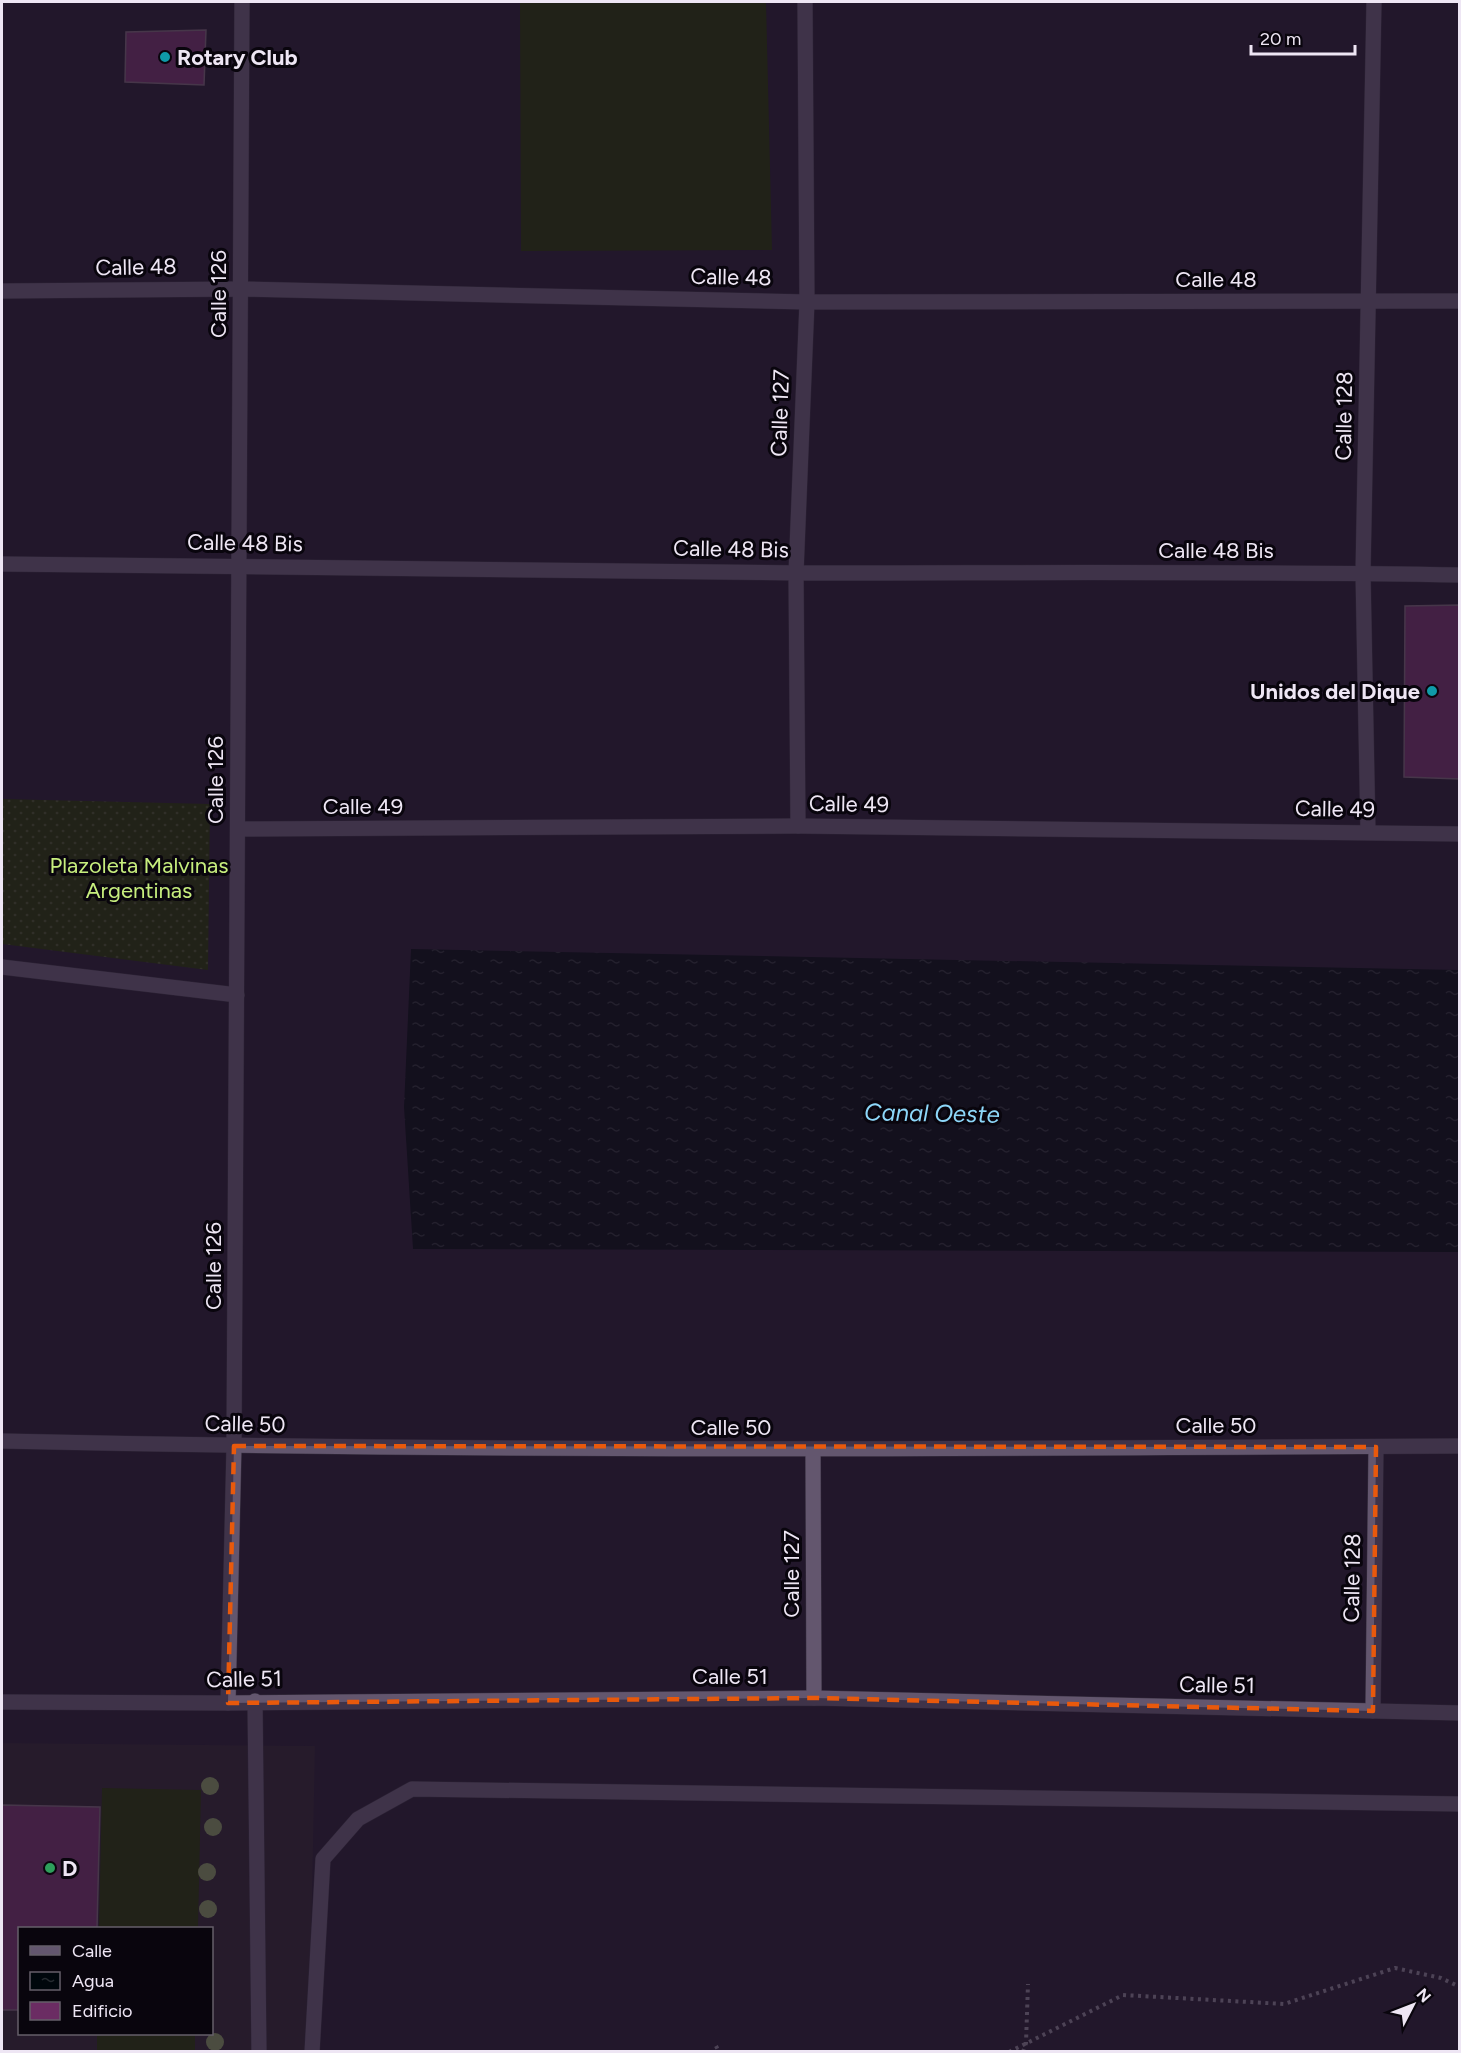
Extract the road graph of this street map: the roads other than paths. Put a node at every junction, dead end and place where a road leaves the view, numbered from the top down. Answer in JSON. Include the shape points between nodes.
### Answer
{"nodes":[{"id":1,"x":242,"y":2,"type":"edge"},
{"id":2,"x":805,"y":2,"type":"edge"},
{"id":3,"x":1374,"y":2,"type":"edge"},
{"id":4,"x":241,"y":289,"type":"junction"},
{"id":5,"x":2,"y":291,"type":"edge"},
{"id":6,"x":1369,"y":301,"type":"junction"},
{"id":7,"x":1460,"y":301,"type":"edge"},
{"id":8,"x":807,"y":302,"type":"junction"},
{"id":9,"x":2,"y":564,"type":"edge"},
{"id":10,"x":239,"y":565,"type":"junction"},
{"id":11,"x":796,"y":573,"type":"junction"},
{"id":12,"x":1363,"y":573,"type":"junction"},
{"id":13,"x":1460,"y":575,"type":"edge"},
{"id":14,"x":798,"y":826,"type":"junction"},
{"id":15,"x":238,"y":829,"type":"junction"},
{"id":16,"x":1368,"y":832,"type":"junction"},
{"id":17,"x":1460,"y":834,"type":"edge"},
{"id":18,"x":2,"y":967,"type":"edge"},
{"id":19,"x":237,"y":995,"type":"junction"},
{"id":20,"x":2,"y":1441,"type":"edge"},
{"id":21,"x":234,"y":1446,"type":"junction"},
{"id":22,"x":1460,"y":1446,"type":"edge"},
{"id":23,"x":1376,"y":1447,"type":"junction"},
{"id":24,"x":813,"y":1450,"type":"junction"},
{"id":25,"x":814,"y":1698,"type":"junction"},
{"id":26,"x":255,"y":1701,"type":"junction"},
{"id":27,"x":2,"y":1702,"type":"edge"},
{"id":28,"x":228,"y":1703,"type":"junction"},
{"id":29,"x":1373,"y":1711,"type":"junction"},
{"id":30,"x":1460,"y":1713,"type":"edge"},
{"id":31,"x":1460,"y":1804,"type":"edge"},
{"id":32,"x":259,"y":2052,"type":"edge"},
{"id":33,"x":312,"y":2052,"type":"edge"}],
"edges":[{"from":1,"to":4,"type":"street","name":"Calle 126"},
{"from":2,"to":8,"type":"street","name":"Calle 127"},
{"from":3,"to":6,"type":"street","name":"Calle 128"},
{"from":4,"to":5,"type":"street","name":"Calle 48"},
{"from":4,"to":8,"type":"street","name":"Calle 48"},
{"from":4,"to":10,"type":"street","name":"Calle 126"},
{"from":6,"to":7,"type":"street","name":"Calle 48"},
{"from":6,"to":8,"type":"street","name":"Calle 48"},
{"from":6,"to":12,"type":"street","name":"Calle 128"},
{"from":8,"to":11,"type":"street","name":"Calle 127"},
{"from":9,"to":10,"type":"street","name":"Calle 48 Bis"},
{"from":10,"to":11,"type":"street","name":"Calle 48 Bis"},
{"from":10,"to":15,"type":"street","name":"Calle 126"},
{"from":11,"to":12,"type":"street","name":"Calle 48 Bis"},
{"from":11,"to":14,"type":"street","name":"Calle 127"},
{"from":12,"to":13,"type":"street","name":"Calle 48 Bis"},
{"from":12,"to":16,"type":"street","name":"Calle 128"},
{"from":14,"to":15,"type":"street","name":"Calle 49"},
{"from":14,"to":16,"type":"street","name":"Calle 49"},
{"from":15,"to":19,"type":"street","name":"Calle 126"},
{"from":16,"to":17,"type":"street","name":"Calle 49"},
{"from":18,"to":19,"type":"street"},
{"from":19,"to":21,"type":"street","name":"Calle 126"},
{"from":20,"to":21,"type":"street","name":"Calle 50"},
{"from":21,"to":24,"type":"street","name":"Calle 50"},
{"from":21,"to":28,"type":"street","name":"Calle 126"},
{"from":22,"to":23,"type":"street","name":"Calle 50"},
{"from":23,"to":24,"type":"street","name":"Calle 50"},
{"from":23,"to":29,"type":"street","name":"Calle 128"},
{"from":24,"to":25,"type":"street","name":"Calle 127"},
{"from":25,"to":26,"type":"street","name":"Calle 51"},
{"from":25,"to":29,"type":"street","name":"Calle 51"},
{"from":26,"to":28,"type":"street","name":"Calle 51"},
{"from":26,"to":32,"type":"street"},
{"from":27,"to":28,"type":"street","name":"Calle 51"},
{"from":29,"to":30,"type":"street","name":"Calle 51"},
{"from":31,"to":33,"type":"street","via":[[412,1789],[358,1819],[323,1859]]}]}
